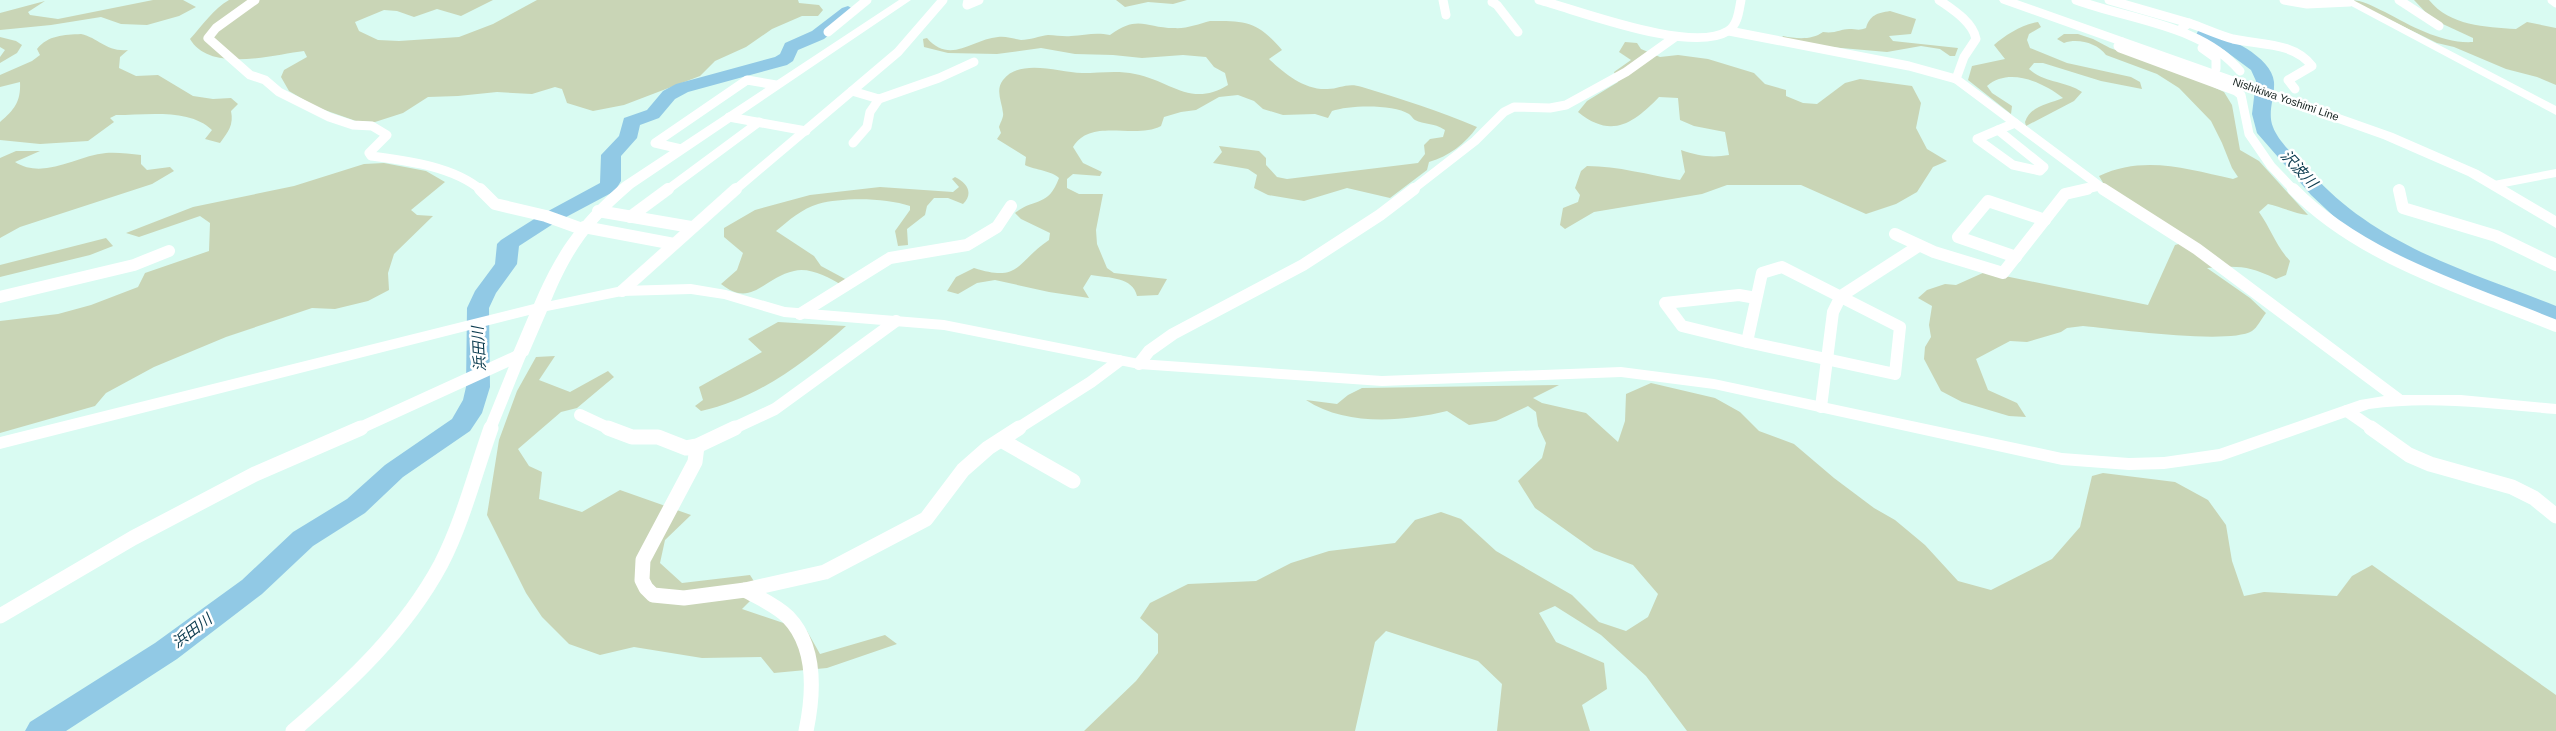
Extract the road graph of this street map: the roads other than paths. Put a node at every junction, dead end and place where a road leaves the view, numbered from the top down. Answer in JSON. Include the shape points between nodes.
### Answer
{"nodes":[{"id":1,"x":255,"y":0,"type":"edge"},
{"id":2,"x":867,"y":0,"type":"edge"},
{"id":3,"x":906,"y":0,"type":"edge"},
{"id":4,"x":943,"y":0,"type":"edge"},
{"id":5,"x":968,"y":0,"type":"edge"},
{"id":6,"x":979,"y":0,"type":"edge"},
{"id":7,"x":1443,"y":0,"type":"edge"},
{"id":8,"x":1494,"y":0,"type":"edge"},
{"id":9,"x":1539,"y":0,"type":"edge"},
{"id":10,"x":1741,"y":0,"type":"edge"},
{"id":11,"x":1939,"y":0,"type":"edge"},
{"id":12,"x":2005,"y":0,"type":"edge"},
{"id":13,"x":2019,"y":0,"type":"edge"},
{"id":14,"x":2076,"y":0,"type":"edge"},
{"id":15,"x":2109,"y":0,"type":"edge"},
{"id":16,"x":2284,"y":0,"type":"edge"},
{"id":17,"x":2399,"y":0,"type":"edge"},
{"id":18,"x":2552,"y":0,"type":"edge"},
{"id":19,"x":2347,"y":1,"type":"edge"},
{"id":20,"x":2302,"y":2,"type":"edge"},
{"id":21,"x":2556,"y":3,"type":"edge"},
{"id":22,"x":1446,"y":15,"type":"dead end"},
{"id":23,"x":2126,"y":17,"type":"junction"},
{"id":24,"x":2188,"y":24,"type":"junction"},
{"id":25,"x":2438,"y":26,"type":"dead end"},
{"id":26,"x":1729,"y":31,"type":"junction"},
{"id":27,"x":828,"y":32,"type":"dead end"},
{"id":28,"x":1518,"y":32,"type":"dead end"},
{"id":29,"x":2176,"y":32,"type":"junction"},
{"id":30,"x":1675,"y":37,"type":"junction"},
{"id":31,"x":2122,"y":42,"type":"junction"},
{"id":32,"x":974,"y":62,"type":"dead end"},
{"id":33,"x":2216,"y":69,"type":"junction"},
{"id":34,"x":1956,"y":79,"type":"junction"},
{"id":35,"x":2245,"y":79,"type":"junction"},
{"id":36,"x":776,"y":85,"type":"junction"},
{"id":37,"x":852,"y":92,"type":"junction"},
{"id":38,"x":2287,"y":93,"type":"junction"},
{"id":39,"x":879,"y":99,"type":"junction"},
{"id":40,"x":2556,"y":111,"type":"edge"},
{"id":41,"x":729,"y":117,"type":"junction"},
{"id":42,"x":759,"y":122,"type":"junction"},
{"id":43,"x":2015,"y":123,"type":"junction"},
{"id":44,"x":1998,"y":130,"type":"junction"},
{"id":45,"x":806,"y":131,"type":"junction"},
{"id":46,"x":853,"y":142,"type":"dead end"},
{"id":47,"x":680,"y":150,"type":"junction"},
{"id":48,"x":2556,"y":173,"type":"edge"},
{"id":49,"x":2501,"y":183,"type":"junction"},
{"id":50,"x":2099,"y":186,"type":"junction"},
{"id":51,"x":2399,"y":190,"type":"dead end"},
{"id":52,"x":1011,"y":206,"type":"dead end"},
{"id":53,"x":2556,"y":210,"type":"edge"},
{"id":54,"x":598,"y":211,"type":"junction"},
{"id":55,"x":630,"y":217,"type":"junction"},
{"id":56,"x":2045,"y":220,"type":"junction"},
{"id":57,"x":2556,"y":223,"type":"edge"},
{"id":58,"x":691,"y":227,"type":"junction"},
{"id":59,"x":583,"y":228,"type":"junction"},
{"id":60,"x":1895,"y":234,"type":"dead end"},
{"id":61,"x":674,"y":244,"type":"junction"},
{"id":62,"x":1917,"y":247,"type":"junction"},
{"id":63,"x":169,"y":251,"type":"dead end"},
{"id":64,"x":2016,"y":257,"type":"junction"},
{"id":65,"x":2556,"y":265,"type":"edge"},
{"id":66,"x":622,"y":291,"type":"junction"},
{"id":67,"x":0,"y":296,"type":"edge"},
{"id":68,"x":1841,"y":296,"type":"junction"},
{"id":69,"x":1756,"y":298,"type":"junction"},
{"id":70,"x":542,"y":307,"type":"junction"},
{"id":71,"x":800,"y":314,"type":"junction"},
{"id":72,"x":896,"y":321,"type":"junction"},
{"id":73,"x":2556,"y":326,"type":"edge"},
{"id":74,"x":1747,"y":342,"type":"junction"},
{"id":75,"x":520,"y":355,"type":"junction"},
{"id":76,"x":1827,"y":359,"type":"junction"},
{"id":77,"x":1119,"y":361,"type":"junction"},
{"id":78,"x":1139,"y":364,"type":"junction"},
{"id":79,"x":2398,"y":399,"type":"junction"},
{"id":80,"x":1821,"y":407,"type":"junction"},
{"id":81,"x":2556,"y":409,"type":"edge"},
{"id":82,"x":2347,"y":411,"type":"junction"},
{"id":83,"x":580,"y":415,"type":"dead end"},
{"id":84,"x":1001,"y":440,"type":"junction"},
{"id":85,"x":0,"y":443,"type":"edge"},
{"id":86,"x":697,"y":446,"type":"junction"},
{"id":87,"x":1073,"y":481,"type":"dead end"},
{"id":88,"x":2556,"y":516,"type":"edge"},
{"id":89,"x":745,"y":590,"type":"junction"},
{"id":90,"x":0,"y":616,"type":"edge"},
{"id":91,"x":293,"y":731,"type":"edge"},
{"id":92,"x":806,"y":731,"type":"edge"}],
"edges":[{"from":1,"to":59,"type":"street","via":[[216,28],[208,38],[250,75],[265,80],[279,92],[329,117],[383,131],[387,135],[371,150],[371,156],[448,172],[479,188],[495,204]]},
{"from":2,"to":27,"type":"street"},
{"from":3,"to":36,"type":"street"},
{"from":4,"to":37,"type":"street","via":[[913,37]]},
{"from":5,"to":6,"type":"street","via":[[967,5]]},
{"from":7,"to":22,"type":"street"},
{"from":8,"to":28,"type":"street","via":[[1492,2]]},
{"from":9,"to":30,"type":"street"},
{"from":10,"to":26,"type":"street","via":[[1734,26]]},
{"from":11,"to":34,"type":"street","via":[[1958,14],[1975,33],[1976,39],[1964,57]]},
{"from":12,"to":31,"type":"main road","name":"Nishikiwa Yoshimi Line"},
{"from":13,"to":33,"type":"main road","name":"Nishikiwa Yoshimi Line"},
{"from":14,"to":23,"type":"street"},
{"from":15,"to":24,"type":"street"},
{"from":16,"to":20,"type":"street"},
{"from":17,"to":25,"type":"street"},
{"from":18,"to":21,"type":"street"},
{"from":19,"to":20,"type":"street"},
{"from":19,"to":40,"type":"street"},
{"from":23,"to":29,"type":"street"},
{"from":23,"to":33,"type":"street","via":[[2211,53],[2217,62]]},
{"from":24,"to":29,"type":"street"},
{"from":24,"to":38,"type":"street","via":[[2305,57],[2312,66],[2288,80]]},
{"from":26,"to":30,"type":"street","via":[[1711,38]]},
{"from":26,"to":34,"type":"street","via":[[1909,66]]},
{"from":29,"to":35,"type":"street","via":[[2225,53]]},
{"from":30,"to":78,"type":"street","via":[[1626,72],[1566,105],[1514,107],[1504,112],[1475,142],[1380,216],[1303,265],[1173,334],[1149,351]]},
{"from":31,"to":35,"type":"main road","name":"Nishikiwa Yoshimi Line"},
{"from":31,"to":73,"type":"street","via":[[2118,46],[2120,48],[2241,95],[2249,134],[2271,166],[2302,199],[2350,234],[2403,263]]},
{"from":32,"to":39,"type":"street"},
{"from":33,"to":35,"type":"main road","name":"Nishikiwa Yoshimi Line"},
{"from":34,"to":43,"type":"street"},
{"from":35,"to":38,"type":"main road","name":"Nishikiwa Yoshimi Line"},
{"from":36,"to":41,"type":"street"},
{"from":36,"to":47,"type":"street","via":[[747,80],[655,143]]},
{"from":37,"to":39,"type":"street"},
{"from":37,"to":45,"type":"street"},
{"from":38,"to":49,"type":"main road","name":"Nishikiwa Yoshimi Line"},
{"from":39,"to":46,"type":"street","via":[[870,112],[868,127]]},
{"from":41,"to":42,"type":"street"},
{"from":41,"to":47,"type":"street"},
{"from":42,"to":45,"type":"street"},
{"from":42,"to":55,"type":"street"},
{"from":43,"to":44,"type":"street"},
{"from":43,"to":50,"type":"street"},
{"from":44,"to":44,"type":"street","via":[[1977,139],[2012,166],[2040,171],[2044,167]]},
{"from":45,"to":58,"type":"street"},
{"from":47,"to":54,"type":"street","via":[[628,185]]},
{"from":48,"to":49,"type":"street"},
{"from":49,"to":53,"type":"main road","name":"Nishikiwa Yoshimi Line"},
{"from":49,"to":57,"type":"main road","name":"Nishikiwa Yoshimi Line"},
{"from":50,"to":56,"type":"street","via":[[2065,194]]},
{"from":50,"to":79,"type":"street","via":[[2198,249]]},
{"from":51,"to":65,"type":"street","via":[[2403,208],[2496,236]]},
{"from":52,"to":71,"type":"street","via":[[997,227],[973,242],[954,249],[890,258]]},
{"from":54,"to":55,"type":"street"},
{"from":54,"to":59,"type":"street"},
{"from":55,"to":58,"type":"street"},
{"from":56,"to":64,"type":"street"},
{"from":56,"to":64,"type":"street","via":[[1988,201],[1958,237]]},
{"from":58,"to":61,"type":"street"},
{"from":59,"to":61,"type":"street"},
{"from":59,"to":70,"type":"street","via":[[569,249]]},
{"from":60,"to":62,"type":"street"},
{"from":61,"to":66,"type":"street"},
{"from":62,"to":64,"type":"street","via":[[2003,273]]},
{"from":62,"to":68,"type":"street"},
{"from":63,"to":67,"type":"street","via":[[134,265]]},
{"from":66,"to":70,"type":"street"},
{"from":66,"to":71,"type":"street","via":[[671,288],[708,291],[765,308]]},
{"from":68,"to":69,"type":"street","via":[[1782,267],[1762,273]]},
{"from":68,"to":76,"type":"street","via":[[1832,312]]},
{"from":68,"to":76,"type":"street","via":[[1900,328],[1896,374]]},
{"from":69,"to":74,"type":"street"},
{"from":69,"to":74,"type":"street","via":[[1739,295],[1665,303],[1682,326]]},
{"from":70,"to":75,"type":"street"},
{"from":70,"to":85,"type":"street"},
{"from":71,"to":72,"type":"street"},
{"from":72,"to":77,"type":"street","via":[[967,329]]},
{"from":72,"to":86,"type":"street","via":[[775,409]]},
{"from":74,"to":76,"type":"street"},
{"from":75,"to":90,"type":"street","via":[[255,474],[132,538]]},
{"from":75,"to":91,"type":"street","via":[[455,534],[439,567],[400,628],[363,670]]},
{"from":76,"to":80,"type":"street"},
{"from":77,"to":78,"type":"street"},
{"from":77,"to":84,"type":"street"},
{"from":78,"to":80,"type":"street","via":[[1382,381],[1621,372],[1686,379]]},
{"from":79,"to":81,"type":"street"},
{"from":79,"to":82,"type":"street"},
{"from":80,"to":82,"type":"street","via":[[2028,453],[2129,464],[2221,455]]},
{"from":82,"to":88,"type":"street","via":[[2409,455],[2512,487],[2534,498]]},
{"from":83,"to":86,"type":"street","via":[[620,434],[658,437],[686,448]]},
{"from":84,"to":87,"type":"street"},
{"from":84,"to":89,"type":"street","via":[[964,470],[926,519],[825,572]]},
{"from":86,"to":89,"type":"street","via":[[696,462],[643,560],[640,574],[643,585],[653,596],[663,598]]},
{"from":89,"to":92,"type":"street","via":[[778,608],[789,618],[807,649],[812,675]]}]}
